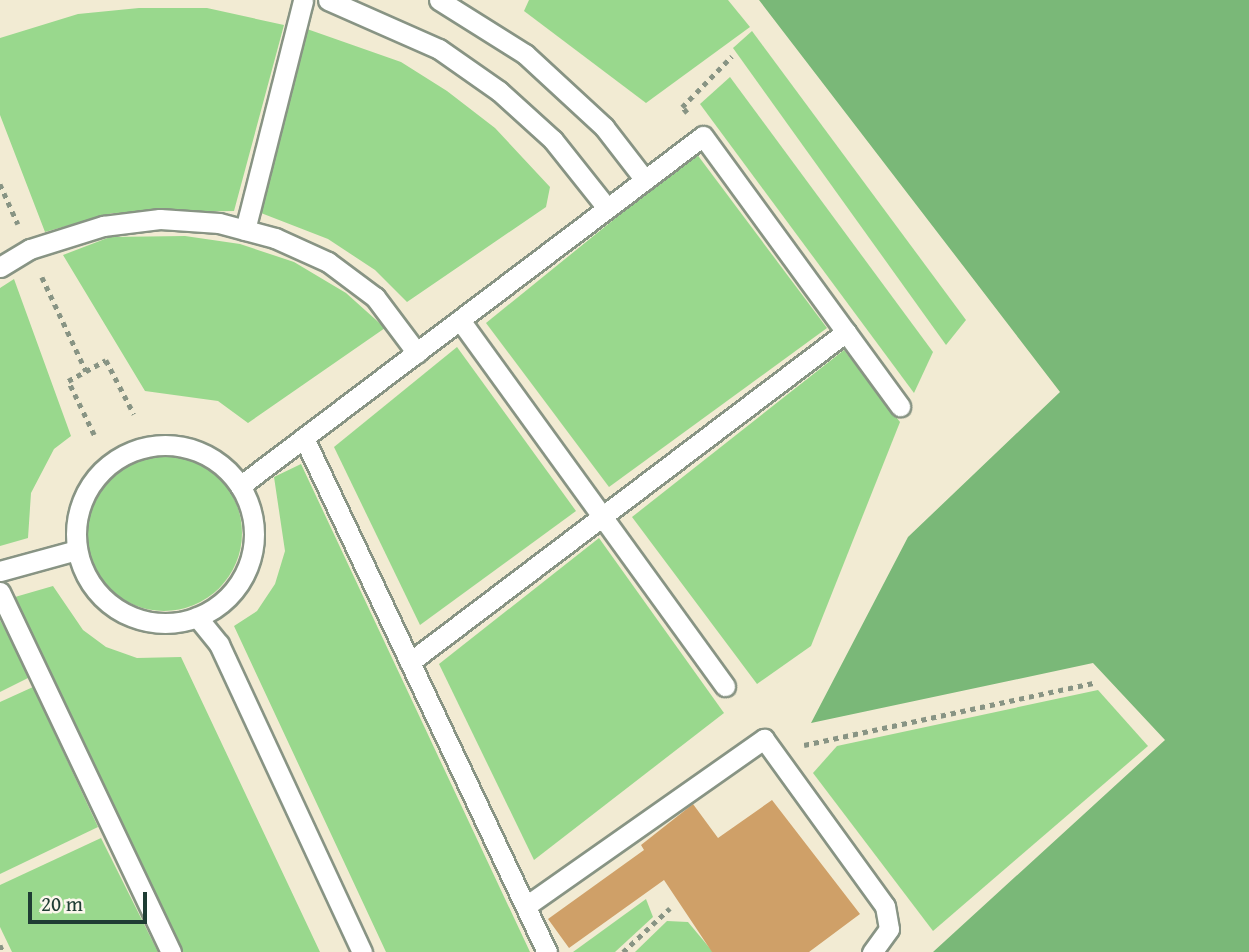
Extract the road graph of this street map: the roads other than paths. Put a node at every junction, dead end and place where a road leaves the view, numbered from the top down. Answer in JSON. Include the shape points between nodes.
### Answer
{"nodes":[{"id":1,"x":303,"y":0,"type":"edge"},
{"id":2,"x":328,"y":0,"type":"edge"},
{"id":3,"x":439,"y":0,"type":"edge"},
{"id":4,"x":645,"y":180,"type":"junction"},
{"id":5,"x":607,"y":208,"type":"junction"},
{"id":6,"x":245,"y":230,"type":"junction"},
{"id":7,"x":0,"y":267,"type":"edge"},
{"id":8,"x":460,"y":320,"type":"junction"},
{"id":9,"x":846,"y":332,"type":"junction"},
{"id":10,"x":417,"y":353,"type":"junction"},
{"id":11,"x":900,"y":406,"type":"dead end"},
{"id":12,"x":304,"y":438,"type":"junction"},
{"id":13,"x":240,"y":486,"type":"junction"},
{"id":14,"x":602,"y":517,"type":"junction"},
{"id":15,"x":77,"y":550,"type":"junction"},
{"id":16,"x":0,"y":572,"type":"edge"},
{"id":17,"x":0,"y":592,"type":"edge"},
{"id":18,"x":197,"y":617,"type":"junction"},
{"id":19,"x":410,"y":662,"type":"junction"},
{"id":20,"x":725,"y":686,"type":"dead end"},
{"id":21,"x":526,"y":906,"type":"junction"},
{"id":22,"x":171,"y":952,"type":"edge"},
{"id":23,"x":362,"y":952,"type":"edge"},
{"id":24,"x":547,"y":952,"type":"edge"},
{"id":25,"x":872,"y":952,"type":"edge"}],
"edges":[{"from":1,"to":6,"type":"lane"},
{"from":2,"to":5,"type":"lane","via":[[439,49],[499,91],[553,140]]},
{"from":3,"to":4,"type":"lane","via":[[525,54],[604,127]]},
{"from":4,"to":5,"type":"lane"},
{"from":4,"to":9,"type":"lane","via":[[703,136]]},
{"from":5,"to":8,"type":"lane"},
{"from":6,"to":7,"type":"lane","via":[[160,219],[103,226],[30,249]]},
{"from":6,"to":10,"type":"lane","via":[[328,262],[374,297]]},
{"from":8,"to":10,"type":"lane"},
{"from":8,"to":14,"type":"lane"},
{"from":9,"to":11,"type":"lane"},
{"from":9,"to":14,"type":"lane"},
{"from":10,"to":12,"type":"lane"},
{"from":12,"to":13,"type":"lane"},
{"from":12,"to":19,"type":"lane"},
{"from":13,"to":15,"type":"lane","via":[[217,463],[187,447],[154,446],[122,455],[85,496]]},
{"from":13,"to":18,"type":"lane","via":[[254,528],[245,572],[216,606]]},
{"from":14,"to":19,"type":"lane"},
{"from":14,"to":20,"type":"lane"},
{"from":15,"to":16,"type":"lane"},
{"from":15,"to":18,"type":"lane","via":[[85,575],[121,611],[145,621]]},
{"from":17,"to":22,"type":"lane"},
{"from":18,"to":23,"type":"lane","via":[[219,644]]},
{"from":19,"to":21,"type":"lane"},
{"from":21,"to":24,"type":"lane"},
{"from":21,"to":25,"type":"lane","via":[[764,739],[885,906],[889,929]]}]}
